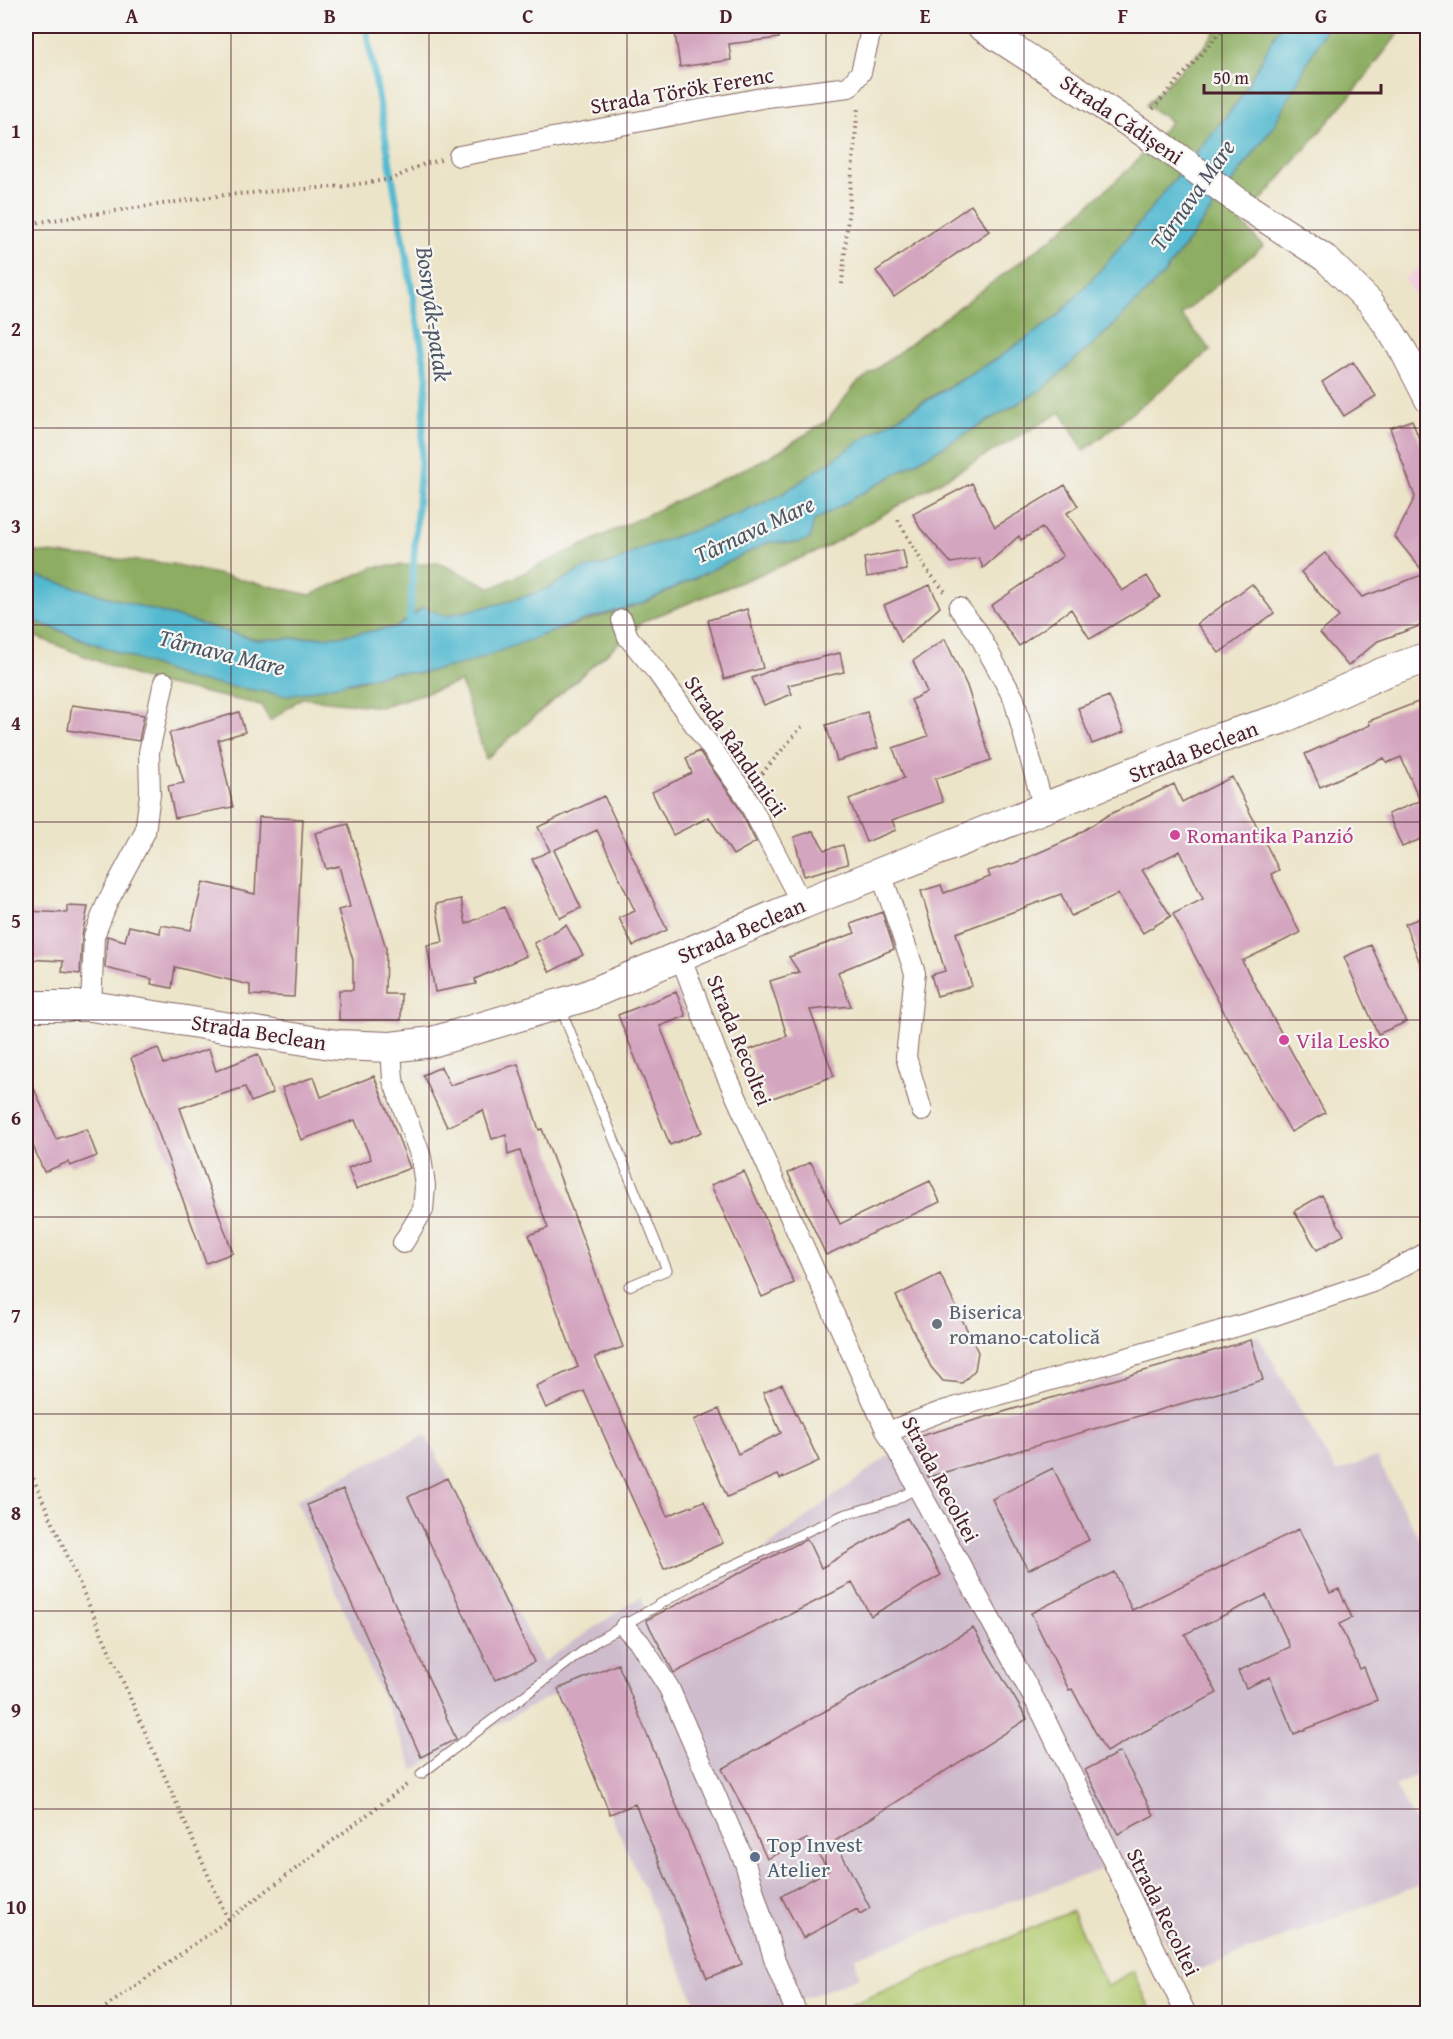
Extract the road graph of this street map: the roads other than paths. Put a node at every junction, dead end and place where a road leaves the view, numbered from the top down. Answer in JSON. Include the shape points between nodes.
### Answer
{"nodes":[{"id":1,"x":872,"y":26,"type":"edge"},
{"id":2,"x":980,"y":26,"type":"edge"},
{"id":3,"x":459,"y":156,"type":"road end"},
{"id":4,"x":1428,"y":399,"type":"edge"},
{"id":5,"x":959,"y":608,"type":"road end"},
{"id":6,"x":622,"y":620,"type":"dead end"},
{"id":7,"x":1428,"y":657,"type":"edge"},
{"id":8,"x":164,"y":682,"type":"dead end"},
{"id":9,"x":1044,"y":809,"type":"junction"},
{"id":10,"x":881,"y":873,"type":"junction"},
{"id":11,"x":802,"y":904,"type":"junction"},
{"id":12,"x":680,"y":955,"type":"junction"},
{"id":13,"x":558,"y":1004,"type":"junction"},
{"id":14,"x":26,"y":1006,"type":"edge"},
{"id":15,"x":91,"y":1006,"type":"junction"},
{"id":16,"x":391,"y":1047,"type":"junction"},
{"id":17,"x":922,"y":1111,"type":"dead end"},
{"id":18,"x":403,"y":1243,"type":"dead end"},
{"id":19,"x":1428,"y":1252,"type":"edge"},
{"id":20,"x":629,"y":1286,"type":"dead end"},
{"id":21,"x":887,"y":1432,"type":"junction"},
{"id":22,"x":917,"y":1488,"type":"junction"},
{"id":23,"x":625,"y":1627,"type":"junction"},
{"id":24,"x":421,"y":1774,"type":"road end"},
{"id":25,"x":797,"y":2013,"type":"edge"},
{"id":26,"x":1186,"y":2013,"type":"edge"}],
"edges":[{"from":1,"to":3,"type":"street","name":"Strada Török Ferenc","via":[[861,72],[849,87],[767,97]]},
{"from":2,"to":4,"type":"main road","name":"Strada Cădișeni","via":[[1136,127],[1325,258],[1370,302],[1404,352]]},
{"from":5,"to":9,"type":"street","via":[[977,631],[1014,699]]},
{"from":6,"to":11,"type":"street","name":"Strada Rândunicii","via":[[628,637],[745,795]]},
{"from":7,"to":9,"type":"main road","name":"Strada Beclean","via":[[1382,673],[1281,719],[1220,738]]},
{"from":8,"to":15,"type":"street","via":[[149,752],[150,794],[145,832],[94,936]]},
{"from":9,"to":10,"type":"main road","name":"Strada Beclean"},
{"from":10,"to":11,"type":"main road","name":"Strada Beclean"},
{"from":10,"to":17,"type":"street","via":[[915,973],[906,1057]]},
{"from":11,"to":12,"type":"main road","name":"Strada Beclean"},
{"from":12,"to":13,"type":"main road","name":"Strada Beclean","via":[[586,996]]},
{"from":12,"to":21,"type":"street","name":"Strada Recoltei","via":[[717,1054]]},
{"from":13,"to":16,"type":"main road","name":"Strada Beclean","via":[[432,1042]]},
{"from":13,"to":20,"type":"lane","via":[[667,1270]]},
{"from":14,"to":15,"type":"main road","name":"Strada Beclean"},
{"from":15,"to":16,"type":"main road","name":"Strada Beclean","via":[[337,1045]]},
{"from":16,"to":18,"type":"street","via":[[393,1080],[421,1157],[425,1186],[423,1210]]},
{"from":19,"to":21,"type":"street","via":[[1375,1281],[1269,1317],[943,1411]]},
{"from":21,"to":22,"type":"street","name":"Strada Recoltei"},
{"from":22,"to":23,"type":"lane","via":[[893,1501],[843,1515],[705,1578]]},
{"from":22,"to":26,"type":"street","name":"Strada Recoltei","via":[[1042,1715]]},
{"from":23,"to":24,"type":"lane","via":[[595,1642]]},
{"from":23,"to":25,"type":"street","via":[[669,1688],[745,1863],[775,1961]]}]}
